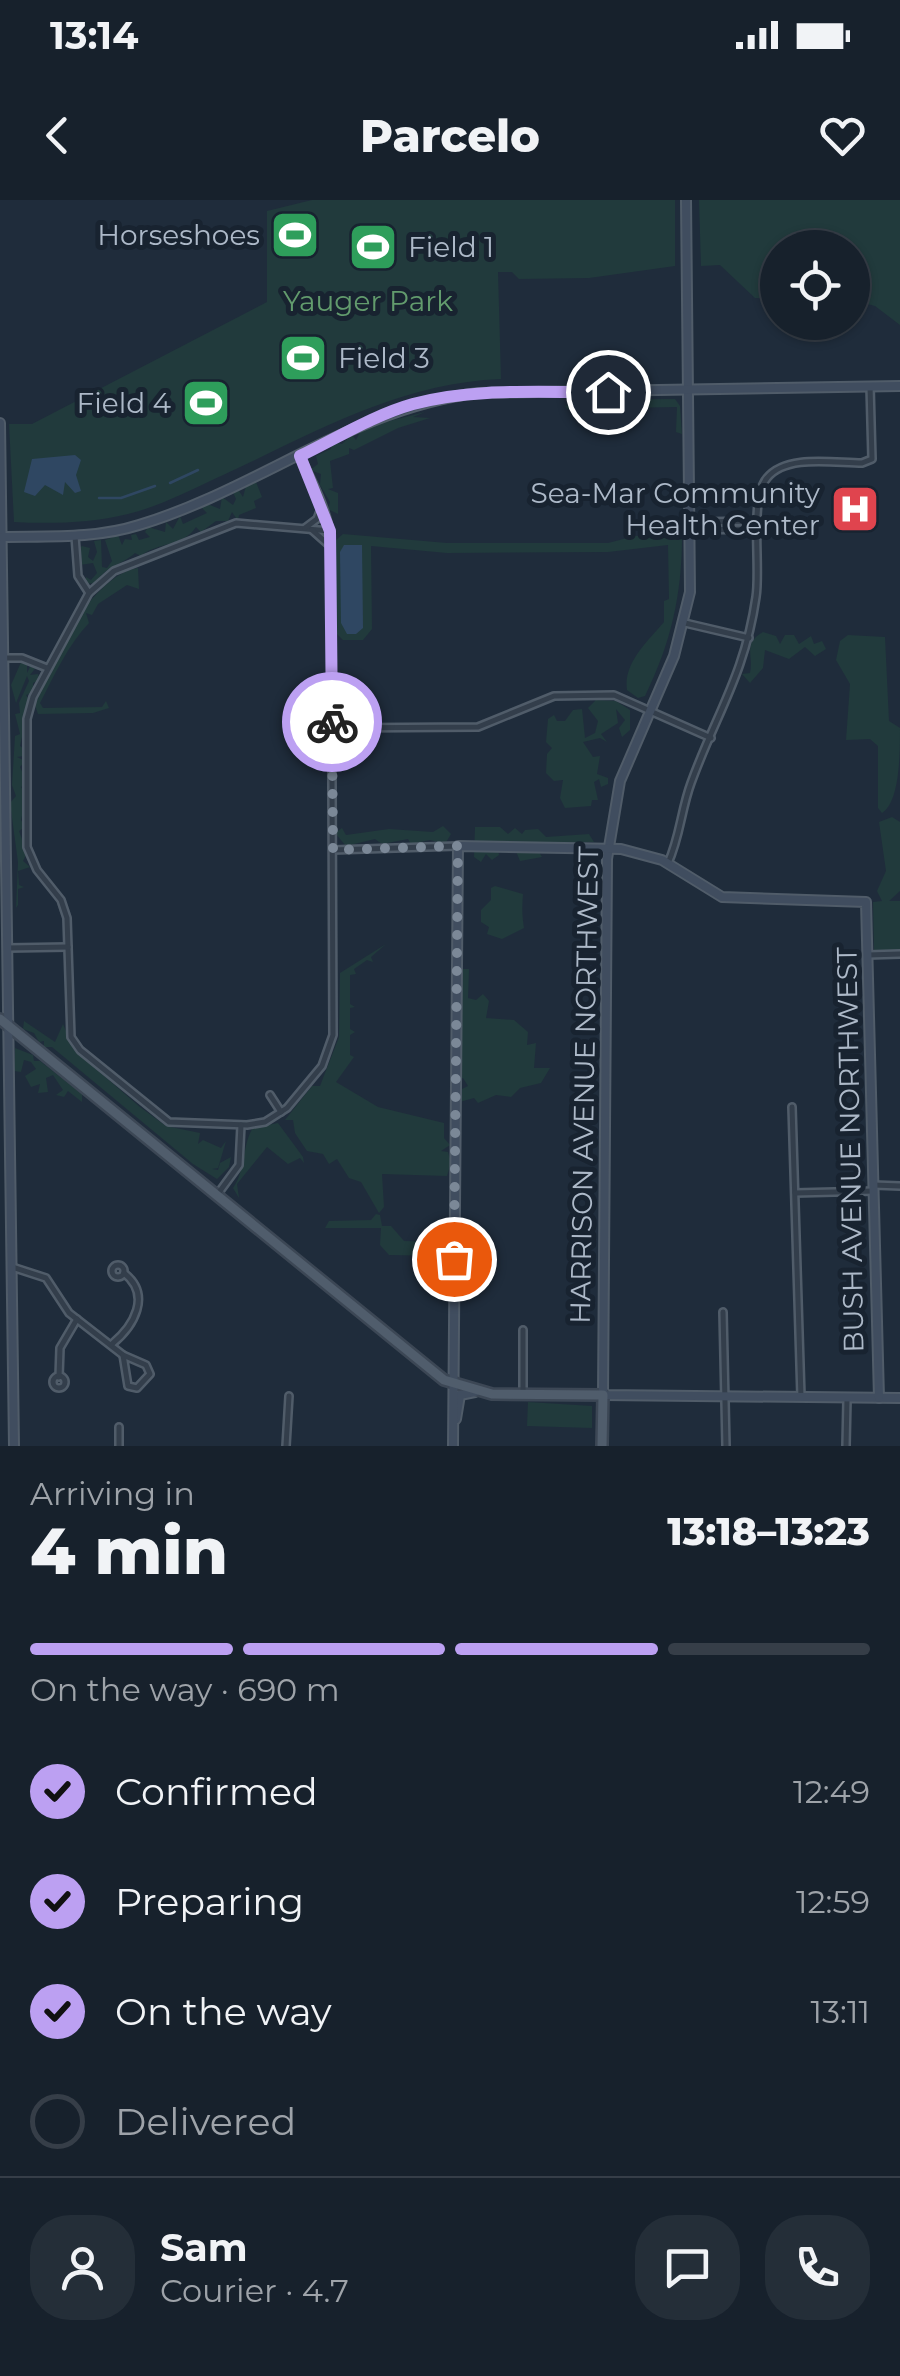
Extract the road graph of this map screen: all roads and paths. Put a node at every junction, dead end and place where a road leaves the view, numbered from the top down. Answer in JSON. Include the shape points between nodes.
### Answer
{"nodes":[{"id":1,"x":686,"y":200,"type":"edge"},
{"id":2,"x":870,"y":386,"type":"junction"},
{"id":3,"x":900,"y":386,"type":"edge"},
{"id":4,"x":690,"y":389,"type":"junction"},
{"id":5,"x":0,"y":423,"type":"edge"},
{"id":6,"x":300,"y":456,"type":"junction"},
{"id":7,"x":322,"y":504,"type":"junction"},
{"id":8,"x":758,"y":525,"type":"junction"},
{"id":9,"x":693,"y":526,"type":"junction"},
{"id":10,"x":307,"y":528,"type":"junction"},
{"id":11,"x":330,"y":531,"type":"junction"},
{"id":12,"x":75,"y":536,"type":"junction"},
{"id":13,"x":2,"y":537,"type":"edge"},
{"id":14,"x":331,"y":550,"type":"junction"},
{"id":15,"x":88,"y":592,"type":"junction"},
{"id":16,"x":685,"y":623,"type":"junction"},
{"id":17,"x":750,"y":638,"type":"junction"},
{"id":18,"x":4,"y":658,"type":"junction"},
{"id":19,"x":47,"y":668,"type":"junction"},
{"id":20,"x":650,"y":710,"type":"junction"},
{"id":21,"x":332,"y":728,"type":"junction"},
{"id":22,"x":710,"y":738,"type":"junction"},
{"id":23,"x":458,"y":846,"type":"junction"},
{"id":24,"x":608,"y":848,"type":"junction"},
{"id":25,"x":333,"y":850,"type":"junction"},
{"id":26,"x":668,"y":863,"type":"junction"},
{"id":27,"x":68,"y":947,"type":"junction"},
{"id":28,"x":7,"y":948,"type":"junction"},
{"id":29,"x":900,"y":954,"type":"edge"},
{"id":30,"x":868,"y":955,"type":"junction"},
{"id":31,"x":7,"y":969,"type":"junction"},
{"id":32,"x":0,"y":996,"type":"edge"},
{"id":33,"x":4,"y":1022,"type":"edge"},
{"id":34,"x":270,"y":1095,"type":"dead end"},
{"id":35,"x":792,"y":1107,"type":"dead end"},
{"id":36,"x":4,"y":1109,"type":"edge"},
{"id":37,"x":281,"y":1112,"type":"junction"},
{"id":38,"x":241,"y":1125,"type":"junction"},
{"id":39,"x":900,"y":1186,"type":"edge"},
{"id":40,"x":874,"y":1188,"type":"junction"},
{"id":41,"x":795,"y":1194,"type":"junction"},
{"id":42,"x":216,"y":1196,"type":"junction"},
{"id":43,"x":5,"y":1228,"type":"edge"},
{"id":44,"x":12,"y":1267,"type":"junction"},
{"id":45,"x":124,"y":1272,"type":"dead end"},
{"id":46,"x":723,"y":1312,"type":"dead end"},
{"id":47,"x":76,"y":1320,"type":"junction"},
{"id":48,"x":522,"y":1330,"type":"dead end"},
{"id":49,"x":112,"y":1344,"type":"junction"},
{"id":50,"x":123,"y":1355,"type":"junction"},
{"id":51,"x":59,"y":1376,"type":"dead end"},
{"id":52,"x":453,"y":1384,"type":"junction"},
{"id":53,"x":478,"y":1392,"type":"junction"},
{"id":54,"x":523,"y":1394,"type":"junction"},
{"id":55,"x":603,"y":1394,"type":"junction"},
{"id":56,"x":289,"y":1396,"type":"dead end"},
{"id":57,"x":724,"y":1396,"type":"junction"},
{"id":58,"x":801,"y":1397,"type":"junction"},
{"id":59,"x":847,"y":1398,"type":"junction"},
{"id":60,"x":879,"y":1398,"type":"junction"},
{"id":61,"x":900,"y":1398,"type":"edge"},
{"id":62,"x":119,"y":1427,"type":"dead end"},
{"id":63,"x":453,"y":1428,"type":"junction"},
{"id":64,"x":14,"y":1446,"type":"edge"},
{"id":65,"x":119,"y":1446,"type":"edge"},
{"id":66,"x":286,"y":1446,"type":"edge"},
{"id":67,"x":453,"y":1446,"type":"edge"},
{"id":68,"x":602,"y":1446,"type":"edge"},
{"id":69,"x":726,"y":1446,"type":"edge"},
{"id":70,"x":846,"y":1446,"type":"edge"}],
"edges":[{"from":1,"to":4,"type":"street","name":"HARRISON AVENUE NORTHWEST"},
{"from":2,"to":3,"type":"street"},
{"from":2,"to":4,"type":"street"},
{"from":2,"to":8,"type":"street","via":[[872,459],[776,469],[759,491]]},
{"from":4,"to":6,"type":"street","via":[[432,400],[380,416]]},
{"from":4,"to":9,"type":"street","name":"HARRISON AVENUE NORTHWEST"},
{"from":5,"to":13,"type":"street"},
{"from":6,"to":7,"type":"street"},
{"from":6,"to":12,"type":"street","via":[[168,516]]},
{"from":7,"to":10,"type":"street"},
{"from":7,"to":11,"type":"street"},
{"from":8,"to":9,"type":"street"},
{"from":8,"to":17,"type":"street"},
{"from":9,"to":16,"type":"street","name":"HARRISON AVENUE NORTHWEST"},
{"from":10,"to":11,"type":"street"},
{"from":10,"to":14,"type":"street"},
{"from":10,"to":15,"type":"street","via":[[229,524],[114,571]]},
{"from":11,"to":14,"type":"street"},
{"from":12,"to":13,"type":"street"},
{"from":12,"to":15,"type":"street","via":[[78,576]]},
{"from":13,"to":18,"type":"street"},
{"from":14,"to":21,"type":"street"},
{"from":15,"to":19,"type":"street"},
{"from":16,"to":17,"type":"street"},
{"from":16,"to":20,"type":"street","name":"HARRISON AVENUE NORTHWEST"},
{"from":17,"to":22,"type":"street"},
{"from":18,"to":19,"type":"street"},
{"from":18,"to":28,"type":"street"},
{"from":19,"to":27,"type":"street","via":[[27,719],[27,847],[65,909]]},
{"from":20,"to":21,"type":"street","via":[[614,694],[569,695],[478,727]]},
{"from":20,"to":22,"type":"street"},
{"from":20,"to":24,"type":"street","name":"HARRISON AVENUE NORTHWEST","via":[[620,781]]},
{"from":21,"to":25,"type":"street"},
{"from":22,"to":26,"type":"street"},
{"from":23,"to":24,"type":"street"},
{"from":23,"to":25,"type":"street"},
{"from":23,"to":52,"type":"street"},
{"from":24,"to":26,"type":"street"},
{"from":24,"to":55,"type":"street","name":"HARRISON AVENUE NORTHWEST"},
{"from":25,"to":37,"type":"street","via":[[333,1035],[322,1066]]},
{"from":26,"to":30,"type":"street","name":"BUSH AVENUE NORTHWEST","via":[[735,900],[866,902]]},
{"from":27,"to":28,"type":"street"},
{"from":27,"to":38,"type":"street","via":[[69,1026],[80,1050],[169,1122]]},
{"from":28,"to":31,"type":"street"},
{"from":29,"to":30,"type":"street"},
{"from":30,"to":40,"type":"street","name":"BUSH AVENUE NORTHWEST"},
{"from":31,"to":32,"type":"street"},
{"from":31,"to":33,"type":"street"},
{"from":33,"to":36,"type":"street"},
{"from":33,"to":42,"type":"main road"},
{"from":34,"to":37,"type":"street"},
{"from":35,"to":41,"type":"street"},
{"from":36,"to":43,"type":"street"},
{"from":37,"to":38,"type":"street"},
{"from":38,"to":42,"type":"street","via":[[239,1164]]},
{"from":39,"to":40,"type":"street"},
{"from":40,"to":41,"type":"street"},
{"from":40,"to":60,"type":"street","name":"BUSH AVENUE NORTHWEST"},
{"from":41,"to":58,"type":"street"},
{"from":42,"to":52,"type":"main road"},
{"from":43,"to":44,"type":"street"},
{"from":44,"to":47,"type":"street","via":[[46,1278]]},
{"from":44,"to":64,"type":"street"},
{"from":45,"to":49,"type":"street","via":[[134,1282],[138,1308]]},
{"from":46,"to":57,"type":"street"},
{"from":47,"to":49,"type":"street"},
{"from":47,"to":51,"type":"street","via":[[60,1348]]},
{"from":48,"to":54,"type":"street"},
{"from":49,"to":50,"type":"street"},
{"from":50,"to":50,"type":"street","via":[[150,1374],[138,1388],[128,1386]]},
{"from":52,"to":53,"type":"main road"},
{"from":52,"to":63,"type":"street"},
{"from":53,"to":54,"type":"main road"},
{"from":53,"to":63,"type":"street","via":[[460,1396]]},
{"from":54,"to":55,"type":"main road"},
{"from":55,"to":57,"type":"street"},
{"from":55,"to":68,"type":"main road","name":"HARRISON AVENUE NORTHWEST"},
{"from":56,"to":66,"type":"street"},
{"from":57,"to":58,"type":"street"},
{"from":57,"to":69,"type":"street"},
{"from":58,"to":59,"type":"street"},
{"from":59,"to":60,"type":"street"},
{"from":59,"to":70,"type":"street"},
{"from":60,"to":61,"type":"street"},
{"from":62,"to":65,"type":"street"},
{"from":63,"to":67,"type":"street"}]}
